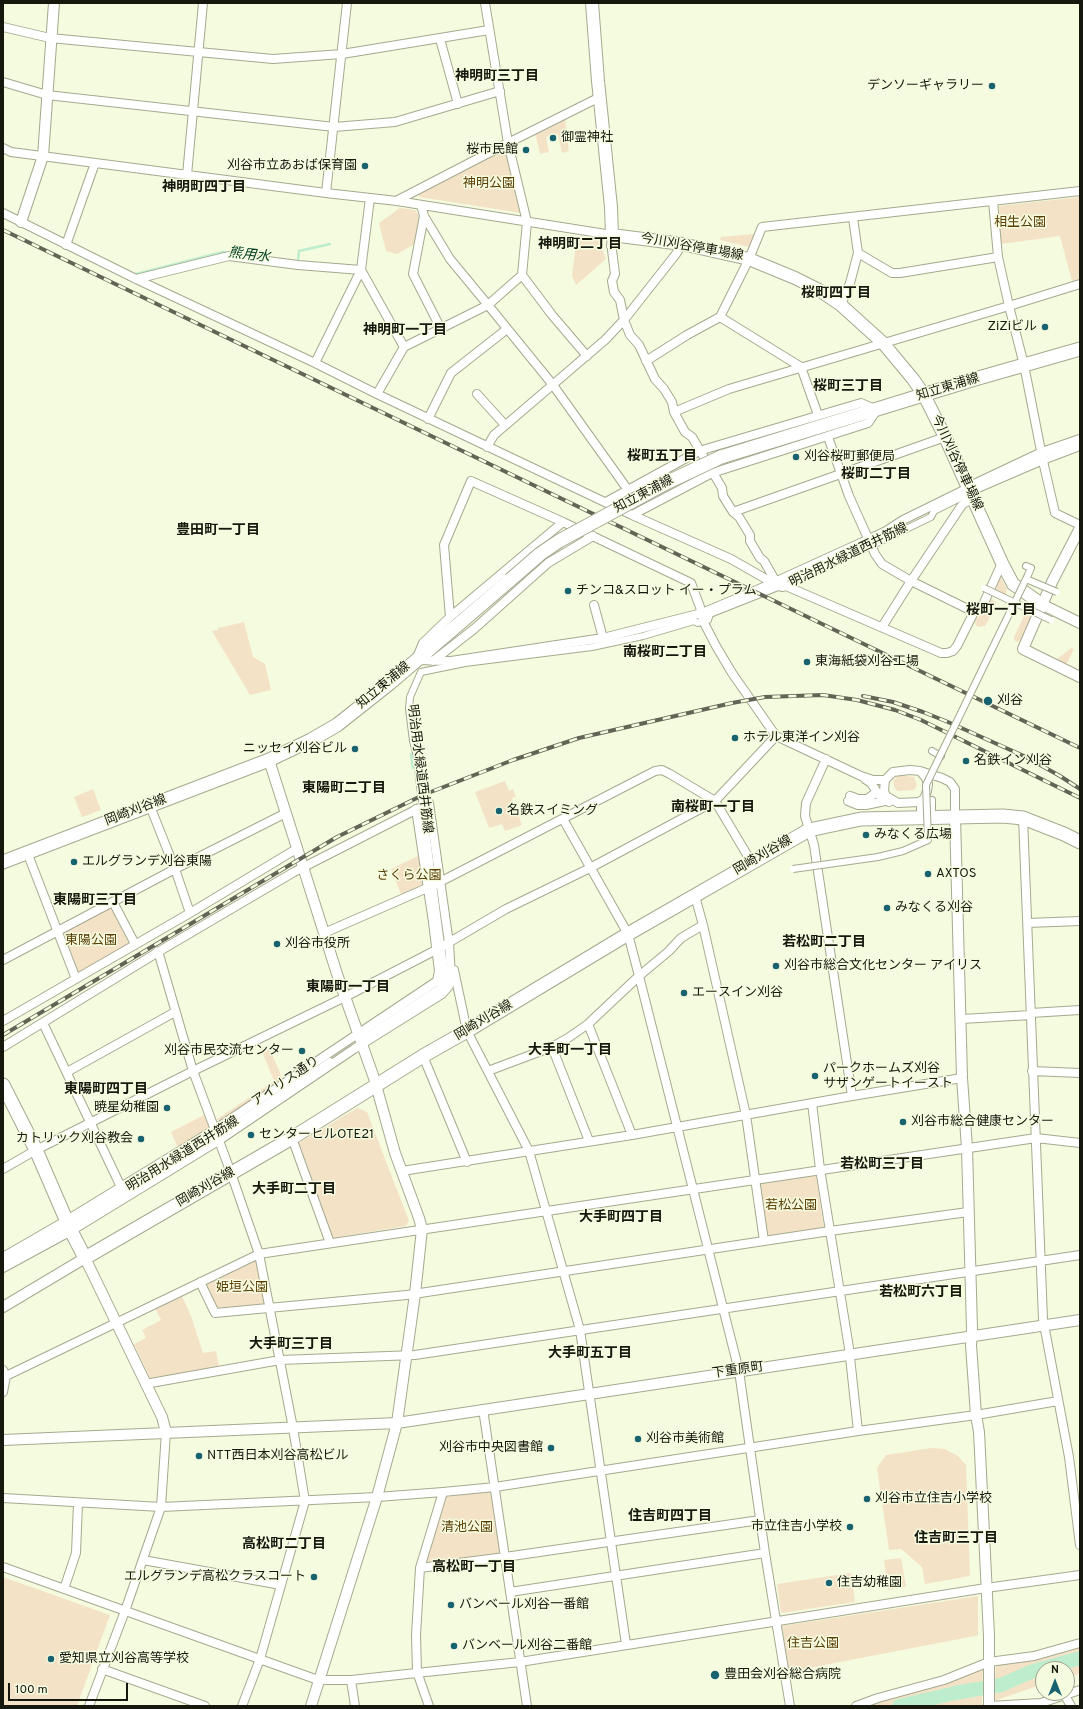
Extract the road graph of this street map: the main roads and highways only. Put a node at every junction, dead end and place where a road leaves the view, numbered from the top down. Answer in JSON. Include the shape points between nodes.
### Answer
{"nodes":[{"id":1,"x":592,"y":3,"type":"edge"},
{"id":2,"x":1080,"y":349,"type":"edge"},
{"id":3,"x":924,"y":396,"type":"junction"},
{"id":4,"x":1043,"y":606,"type":"road end"},
{"id":5,"x":269,"y":760,"type":"joint"},
{"id":6,"x":1080,"y":842,"type":"edge"},
{"id":7,"x":3,"y":862,"type":"edge"},
{"id":8,"x":4,"y":1091,"type":"edge"}],
"edges":[{"from":1,"to":3,"type":"main road","name":"今川刈谷停車場線","via":[[611,207],[612,244],[682,244],[749,259],[795,278],[841,305],[883,343]]},
{"from":2,"to":3,"type":"main road","name":"知立東浦線"},
{"from":3,"to":4,"type":"main road","name":"今川刈谷停車場線","via":[[1013,584]]},
{"from":3,"to":5,"type":"main road","name":"知立東浦線","bridge":true,"via":[[721,457],[697,467],[559,541],[540,554],[436,645],[337,725]]},
{"from":5,"to":7,"type":"main road","name":"岡崎刈谷線"},
{"from":6,"to":8,"type":"main road","name":"岡崎刈谷線","via":[[1023,818],[1003,816],[861,820],[809,830],[628,934],[423,1056],[292,1138],[85,1258],[36,1150]]}]}
